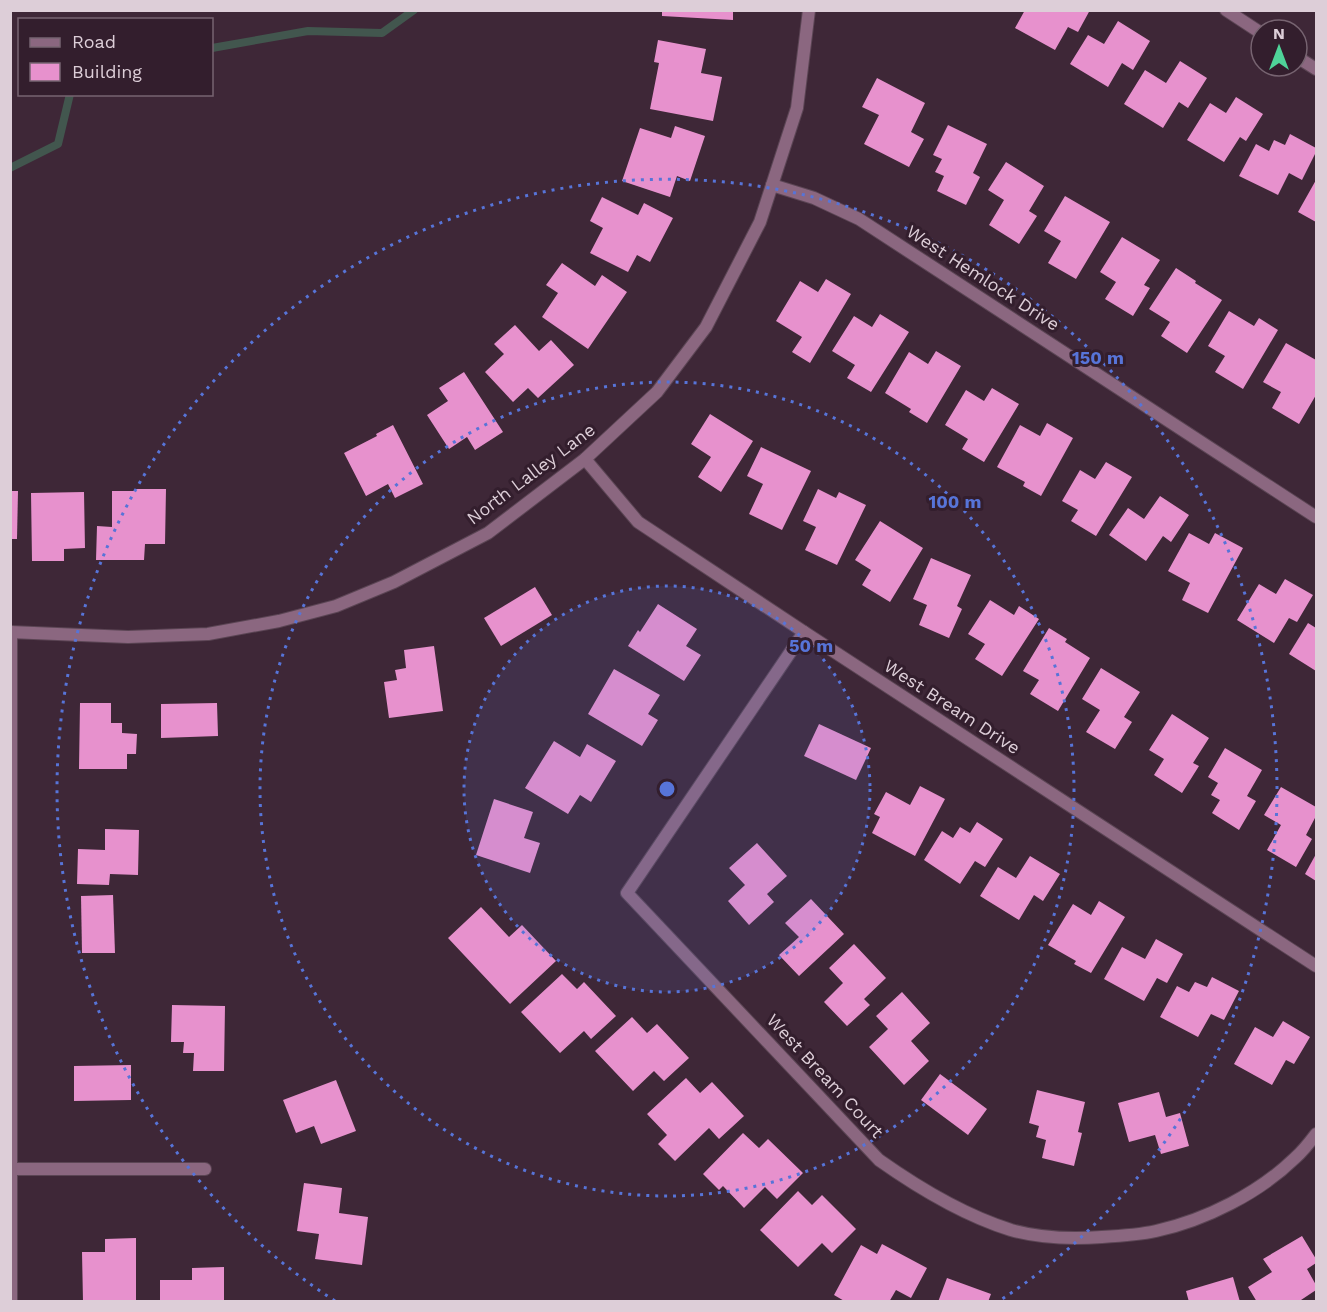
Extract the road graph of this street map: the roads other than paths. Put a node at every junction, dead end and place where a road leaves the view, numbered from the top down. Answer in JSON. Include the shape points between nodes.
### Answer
{"nodes":[{"id":1,"x":808,"y":10,"type":"edge"},
{"id":2,"x":1226,"y":10,"type":"edge"},
{"id":3,"x":1249,"y":25,"type":"edge"},
{"id":4,"x":772,"y":185,"type":"junction"},
{"id":5,"x":585,"y":459,"type":"junction"},
{"id":6,"x":1317,"y":518,"type":"edge"},
{"id":7,"x":11,"y":632,"type":"edge"},
{"id":8,"x":804,"y":632,"type":"junction"},
{"id":9,"x":1317,"y":966,"type":"edge"},
{"id":10,"x":1317,"y":1134,"type":"edge"},
{"id":11,"x":12,"y":1169,"type":"edge"},
{"id":12,"x":205,"y":1169,"type":"dead end"},
{"id":13,"x":11,"y":1302,"type":"edge"}],
"edges":[{"from":1,"to":4,"type":"street","name":"North Lalley Lane","via":[[797,108]]},
{"from":2,"to":3,"type":"street"},
{"from":4,"to":5,"type":"street","name":"North Lalley Lane","via":[[760,222],[706,327],[657,392]]},
{"from":4,"to":6,"type":"street","name":"West Hemlock Drive","via":[[814,198],[859,219]]},
{"from":5,"to":7,"type":"street","name":"North Lalley Lane","via":[[488,533],[394,582],[336,606],[208,634],[128,637]]},
{"from":5,"to":8,"type":"street","name":"West Bream Drive","via":[[638,522]]},
{"from":7,"to":11,"type":"street"},
{"from":8,"to":9,"type":"street","name":"West Bream Drive"},
{"from":8,"to":10,"type":"street","name":"West Bream Court","via":[[627,893],[879,1160],[914,1185],[975,1216],[1013,1230],[1081,1239],[1156,1231],[1227,1207],[1295,1158]]},
{"from":11,"to":12,"type":"street"},
{"from":11,"to":13,"type":"street"}]}
